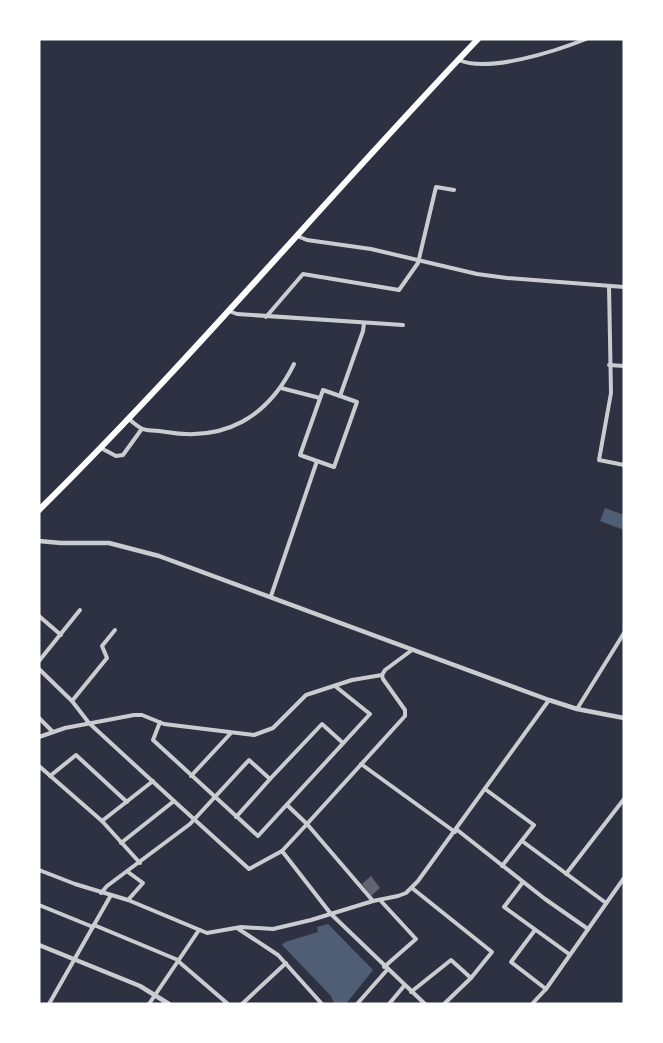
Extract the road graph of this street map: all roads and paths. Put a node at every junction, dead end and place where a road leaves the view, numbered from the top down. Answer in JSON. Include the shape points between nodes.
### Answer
{"nodes":[{"id":1,"x":478,"y":39,"type":"edge"},
{"id":2,"x":586,"y":39,"type":"edge"},
{"id":3,"x":458,"y":60,"type":"junction"},
{"id":4,"x":454,"y":190,"type":"dead end"},
{"id":5,"x":297,"y":236,"type":"junction"},
{"id":6,"x":419,"y":259,"type":"junction"},
{"id":7,"x":609,"y":286,"type":"junction"},
{"id":8,"x":624,"y":286,"type":"edge"},
{"id":9,"x":229,"y":310,"type":"junction"},
{"id":10,"x":266,"y":317,"type":"junction"},
{"id":11,"x":364,"y":323,"type":"junction"},
{"id":12,"x":403,"y":325,"type":"dead end"},
{"id":13,"x":294,"y":364,"type":"dead end"},
{"id":14,"x":609,"y":365,"type":"junction"},
{"id":15,"x":624,"y":366,"type":"edge"},
{"id":16,"x":280,"y":388,"type":"junction"},
{"id":17,"x":340,"y":396,"type":"junction"},
{"id":18,"x":320,"y":398,"type":"junction"},
{"id":19,"x":129,"y":419,"type":"junction"},
{"id":20,"x":141,"y":430,"type":"junction"},
{"id":21,"x":101,"y":448,"type":"junction"},
{"id":22,"x":317,"y":461,"type":"junction"},
{"id":23,"x":624,"y":465,"type":"edge"},
{"id":24,"x":39,"y":510,"type":"edge"},
{"id":25,"x":39,"y":541,"type":"edge"},
{"id":26,"x":271,"y":596,"type":"junction"},
{"id":27,"x":80,"y":610,"type":"dead end"},
{"id":28,"x":39,"y":616,"type":"edge"},
{"id":29,"x":115,"y":630,"type":"dead end"},
{"id":30,"x":624,"y":633,"type":"edge"},
{"id":31,"x":61,"y":635,"type":"junction"},
{"id":32,"x":412,"y":650,"type":"junction"},
{"id":33,"x":39,"y":661,"type":"edge"},
{"id":34,"x":39,"y":669,"type":"edge"},
{"id":35,"x":382,"y":675,"type":"junction"},
{"id":36,"x":335,"y":686,"type":"junction"},
{"id":37,"x":549,"y":700,"type":"junction"},
{"id":38,"x":72,"y":701,"type":"junction"},
{"id":39,"x":577,"y":709,"type":"junction"},
{"id":40,"x":39,"y":718,"type":"edge"},
{"id":41,"x":624,"y":718,"type":"edge"},
{"id":42,"x":160,"y":722,"type":"junction"},
{"id":43,"x":89,"y":723,"type":"junction"},
{"id":44,"x":54,"y":732,"type":"junction"},
{"id":45,"x":231,"y":732,"type":"junction"},
{"id":46,"x":39,"y":737,"type":"edge"},
{"id":47,"x":344,"y":743,"type":"junction"},
{"id":48,"x":361,"y":764,"type":"junction"},
{"id":49,"x":39,"y":766,"type":"edge"},
{"id":50,"x":50,"y":776,"type":"junction"},
{"id":51,"x":191,"y":776,"type":"junction"},
{"id":52,"x":270,"y":779,"type":"junction"},
{"id":53,"x":153,"y":781,"type":"junction"},
{"id":54,"x":485,"y":789,"type":"junction"},
{"id":55,"x":214,"y":797,"type":"junction"},
{"id":56,"x":624,"y":799,"type":"edge"},
{"id":57,"x":174,"y":801,"type":"junction"},
{"id":58,"x":127,"y":802,"type":"junction"},
{"id":59,"x":287,"y":805,"type":"junction"},
{"id":60,"x":236,"y":817,"type":"junction"},
{"id":61,"x":194,"y":820,"type":"junction"},
{"id":62,"x":102,"y":821,"type":"junction"},
{"id":63,"x":308,"y":824,"type":"junction"},
{"id":64,"x":456,"y":831,"type":"junction"},
{"id":65,"x":522,"y":841,"type":"junction"},
{"id":66,"x":121,"y":843,"type":"junction"},
{"id":67,"x":282,"y":851,"type":"junction"},
{"id":68,"x":140,"y":863,"type":"junction"},
{"id":69,"x":502,"y":866,"type":"junction"},
{"id":70,"x":39,"y":870,"type":"edge"},
{"id":71,"x":128,"y":872,"type":"junction"},
{"id":72,"x":566,"y":874,"type":"junction"},
{"id":73,"x":624,"y":878,"type":"edge"},
{"id":74,"x":523,"y":882,"type":"junction"},
{"id":75,"x":412,"y":888,"type":"junction"},
{"id":76,"x":101,"y":893,"type":"junction"},
{"id":77,"x":111,"y":895,"type":"junction"},
{"id":78,"x":128,"y":900,"type":"junction"},
{"id":79,"x":380,"y":900,"type":"junction"},
{"id":80,"x":373,"y":901,"type":"junction"},
{"id":81,"x":606,"y":903,"type":"junction"},
{"id":82,"x":39,"y":905,"type":"edge"},
{"id":83,"x":330,"y":914,"type":"junction"},
{"id":84,"x":93,"y":926,"type":"junction"},
{"id":85,"x":236,"y":928,"type":"junction"},
{"id":86,"x":588,"y":929,"type":"junction"},
{"id":87,"x":199,"y":930,"type":"junction"},
{"id":88,"x":535,"y":930,"type":"junction"},
{"id":89,"x":39,"y":945,"type":"edge"},
{"id":90,"x":570,"y":954,"type":"junction"},
{"id":91,"x":74,"y":959,"type":"junction"},
{"id":92,"x":178,"y":960,"type":"junction"},
{"id":93,"x":286,"y":963,"type":"junction"},
{"id":94,"x":386,"y":968,"type":"junction"},
{"id":95,"x":471,"y":978,"type":"junction"},
{"id":96,"x":404,"y":986,"type":"junction"},
{"id":97,"x":546,"y":989,"type":"junction"},
{"id":98,"x":411,"y":992,"type":"junction"},
{"id":99,"x":155,"y":995,"type":"junction"},
{"id":100,"x":421,"y":1003,"type":"edge"},
{"id":101,"x":49,"y":1004,"type":"edge"},
{"id":102,"x":149,"y":1004,"type":"edge"},
{"id":103,"x":169,"y":1004,"type":"edge"},
{"id":104,"x":228,"y":1004,"type":"edge"},
{"id":105,"x":243,"y":1004,"type":"edge"},
{"id":106,"x":322,"y":1004,"type":"edge"},
{"id":107,"x":357,"y":1004,"type":"edge"},
{"id":108,"x":389,"y":1004,"type":"edge"},
{"id":109,"x":444,"y":1004,"type":"edge"},
{"id":110,"x":532,"y":1004,"type":"edge"}],
"edges":[{"from":1,"to":3,"type":"main road"},
{"from":2,"to":3,"type":"street","via":[[556,51],[503,62],[471,65]]},
{"from":3,"to":5,"type":"main road"},
{"from":4,"to":6,"type":"street","via":[[436,187]]},
{"from":5,"to":6,"type":"street"},
{"from":5,"to":9,"type":"main road"},
{"from":6,"to":7,"type":"street","via":[[477,274]]},
{"from":6,"to":10,"type":"street","via":[[399,290],[303,274]]},
{"from":7,"to":8,"type":"street"},
{"from":7,"to":14,"type":"street"},
{"from":9,"to":10,"type":"street"},
{"from":9,"to":19,"type":"main road"},
{"from":10,"to":11,"type":"street"},
{"from":11,"to":12,"type":"street"},
{"from":11,"to":17,"type":"street"},
{"from":13,"to":16,"type":"street"},
{"from":14,"to":15,"type":"street"},
{"from":14,"to":23,"type":"street","via":[[611,393],[598,460]]},
{"from":16,"to":18,"type":"street"},
{"from":16,"to":20,"type":"street","via":[[251,417],[219,431],[188,435]]},
{"from":17,"to":18,"type":"street","via":[[323,390]]},
{"from":17,"to":22,"type":"street","via":[[357,402],[334,467]]},
{"from":18,"to":22,"type":"street","via":[[300,455]]},
{"from":19,"to":20,"type":"street"},
{"from":19,"to":21,"type":"main road"},
{"from":20,"to":21,"type":"street","via":[[123,455],[116,456]]},
{"from":21,"to":24,"type":"main road"},
{"from":22,"to":26,"type":"street"},
{"from":25,"to":26,"type":"street","via":[[125,546]]},
{"from":26,"to":32,"type":"street"},
{"from":27,"to":31,"type":"street"},
{"from":28,"to":31,"type":"street"},
{"from":29,"to":38,"type":"street","via":[[102,646],[106,658]]},
{"from":30,"to":39,"type":"street"},
{"from":31,"to":33,"type":"street"},
{"from":32,"to":35,"type":"street"},
{"from":32,"to":37,"type":"street"},
{"from":34,"to":38,"type":"street"},
{"from":35,"to":36,"type":"street"},
{"from":35,"to":48,"type":"street","via":[[406,713]]},
{"from":36,"to":45,"type":"street","via":[[302,698],[266,732]]},
{"from":36,"to":47,"type":"street","via":[[370,714]]},
{"from":37,"to":39,"type":"street"},
{"from":37,"to":54,"type":"street"},
{"from":38,"to":43,"type":"street"},
{"from":39,"to":41,"type":"street"},
{"from":40,"to":44,"type":"street"},
{"from":42,"to":43,"type":"street","via":[[134,715]]},
{"from":42,"to":45,"type":"street"},
{"from":42,"to":51,"type":"street","via":[[153,740]]},
{"from":43,"to":44,"type":"street"},
{"from":43,"to":53,"type":"street"},
{"from":44,"to":46,"type":"street"},
{"from":45,"to":51,"type":"street"},
{"from":47,"to":52,"type":"street","via":[[322,724]]},
{"from":47,"to":59,"type":"street"},
{"from":48,"to":63,"type":"street"},
{"from":48,"to":64,"type":"street"},
{"from":49,"to":50,"type":"street"},
{"from":50,"to":58,"type":"street","via":[[76,755]]},
{"from":50,"to":62,"type":"street"},
{"from":51,"to":55,"type":"street"},
{"from":52,"to":55,"type":"street","via":[[249,760]]},
{"from":52,"to":60,"type":"street"},
{"from":53,"to":57,"type":"street"},
{"from":53,"to":58,"type":"street"},
{"from":54,"to":64,"type":"street"},
{"from":54,"to":65,"type":"street","via":[[534,825]]},
{"from":55,"to":60,"type":"street"},
{"from":55,"to":61,"type":"street"},
{"from":56,"to":72,"type":"street"},
{"from":57,"to":61,"type":"street"},
{"from":57,"to":66,"type":"street"},
{"from":58,"to":62,"type":"street"},
{"from":59,"to":60,"type":"street","via":[[258,836]]},
{"from":59,"to":63,"type":"street"},
{"from":61,"to":67,"type":"street","via":[[249,869]]},
{"from":61,"to":68,"type":"street"},
{"from":62,"to":66,"type":"street"},
{"from":63,"to":67,"type":"street"},
{"from":63,"to":80,"type":"street"},
{"from":64,"to":69,"type":"street"},
{"from":64,"to":75,"type":"street"},
{"from":65,"to":69,"type":"street"},
{"from":65,"to":72,"type":"street"},
{"from":66,"to":68,"type":"street"},
{"from":67,"to":83,"type":"street"},
{"from":68,"to":71,"type":"street"},
{"from":69,"to":74,"type":"street"},
{"from":70,"to":76,"type":"street"},
{"from":71,"to":76,"type":"street"},
{"from":71,"to":78,"type":"street","via":[[143,883]]},
{"from":72,"to":81,"type":"street"},
{"from":73,"to":81,"type":"street"},
{"from":74,"to":86,"type":"street"},
{"from":74,"to":88,"type":"street","via":[[504,907]]},
{"from":75,"to":79,"type":"street"},
{"from":75,"to":95,"type":"street","via":[[492,952]]},
{"from":76,"to":77,"type":"street"},
{"from":77,"to":78,"type":"street"},
{"from":77,"to":84,"type":"street"},
{"from":78,"to":87,"type":"street"},
{"from":79,"to":80,"type":"street"},
{"from":79,"to":94,"type":"street","via":[[416,939]]},
{"from":80,"to":83,"type":"street"},
{"from":81,"to":86,"type":"street"},
{"from":82,"to":84,"type":"street"},
{"from":83,"to":85,"type":"street","via":[[273,928]]},
{"from":83,"to":94,"type":"street"},
{"from":84,"to":91,"type":"street"},
{"from":84,"to":92,"type":"street"},
{"from":85,"to":87,"type":"street","via":[[207,933]]},
{"from":85,"to":93,"type":"street"},
{"from":86,"to":90,"type":"street"},
{"from":87,"to":92,"type":"street"},
{"from":88,"to":90,"type":"street"},
{"from":88,"to":97,"type":"street","via":[[512,962]]},
{"from":89,"to":91,"type":"street"},
{"from":90,"to":97,"type":"street"},
{"from":91,"to":99,"type":"street"},
{"from":91,"to":101,"type":"street"},
{"from":92,"to":99,"type":"street"},
{"from":92,"to":104,"type":"street"},
{"from":93,"to":105,"type":"street"},
{"from":93,"to":106,"type":"street"},
{"from":94,"to":96,"type":"street"},
{"from":94,"to":107,"type":"street"},
{"from":95,"to":98,"type":"street","via":[[451,960]]},
{"from":95,"to":109,"type":"street"},
{"from":96,"to":98,"type":"street"},
{"from":96,"to":108,"type":"street"},
{"from":97,"to":110,"type":"street"},
{"from":98,"to":100,"type":"street"},
{"from":99,"to":102,"type":"street"},
{"from":99,"to":103,"type":"street"}]}
